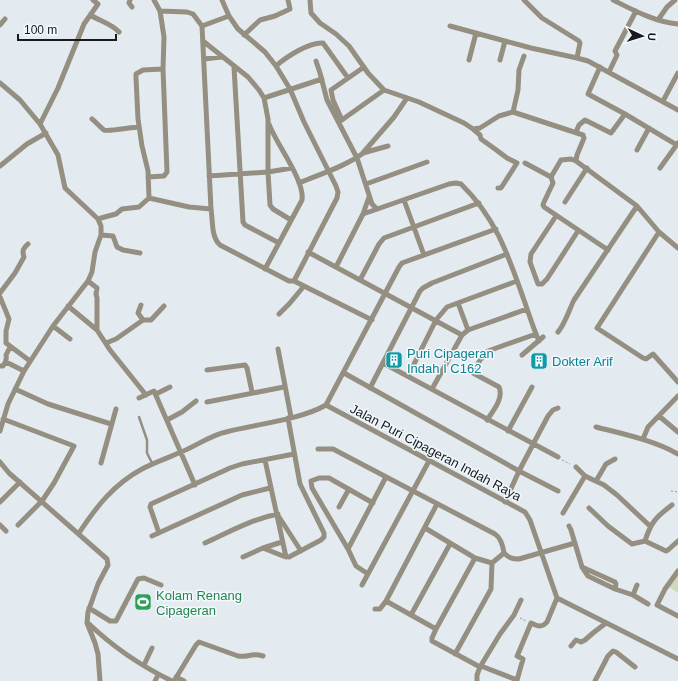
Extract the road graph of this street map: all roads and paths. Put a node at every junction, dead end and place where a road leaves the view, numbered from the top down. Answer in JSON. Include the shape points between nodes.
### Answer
{"nodes":[{"id":1,"x":93,"y":0,"type":"edge"},
{"id":2,"x":130,"y":0,"type":"edge"},
{"id":3,"x":154,"y":0,"type":"edge"},
{"id":4,"x":222,"y":0,"type":"edge"},
{"id":5,"x":288,"y":0,"type":"edge"},
{"id":6,"x":310,"y":0,"type":"edge"},
{"id":7,"x":524,"y":0,"type":"edge"},
{"id":8,"x":613,"y":0,"type":"edge"},
{"id":9,"x":675,"y":0,"type":"edge"},
{"id":10,"x":132,"y":7,"type":"dead end"},
{"id":11,"x":160,"y":11,"type":"junction"},
{"id":12,"x":636,"y":11,"type":"junction"},
{"id":13,"x":90,"y":15,"type":"junction"},
{"id":14,"x":229,"y":16,"type":"junction"},
{"id":15,"x":5,"y":19,"type":"dead end"},
{"id":16,"x":658,"y":20,"type":"junction"},
{"id":17,"x":678,"y":24,"type":"edge"},
{"id":18,"x":0,"y":25,"type":"edge"},
{"id":19,"x":202,"y":26,"type":"junction"},
{"id":20,"x":450,"y":26,"type":"dead end"},
{"id":21,"x":119,"y":32,"type":"dead end"},
{"id":22,"x":476,"y":33,"type":"junction"},
{"id":23,"x":244,"y":35,"type":"junction"},
{"id":24,"x":203,"y":41,"type":"junction"},
{"id":25,"x":505,"y":41,"type":"junction"},
{"id":26,"x":524,"y":56,"type":"dead end"},
{"id":27,"x":222,"y":57,"type":"junction"},
{"id":28,"x":577,"y":58,"type":"junction"},
{"id":29,"x":204,"y":59,"type":"junction"},
{"id":30,"x":469,"y":60,"type":"dead end"},
{"id":31,"x":500,"y":60,"type":"dead end"},
{"id":32,"x":316,"y":61,"type":"dead end"},
{"id":33,"x":276,"y":66,"type":"junction"},
{"id":34,"x":234,"y":67,"type":"junction"},
{"id":35,"x":364,"y":67,"type":"junction"},
{"id":36,"x":600,"y":67,"type":"junction"},
{"id":37,"x":163,"y":69,"type":"junction"},
{"id":38,"x":609,"y":72,"type":"junction"},
{"id":39,"x":678,"y":73,"type":"edge"},
{"id":40,"x":348,"y":78,"type":"junction"},
{"id":41,"x":322,"y":79,"type":"junction"},
{"id":42,"x":0,"y":83,"type":"edge"},
{"id":43,"x":290,"y":89,"type":"junction"},
{"id":44,"x":384,"y":90,"type":"junction"},
{"id":45,"x":264,"y":98,"type":"junction"},
{"id":46,"x":407,"y":98,"type":"junction"},
{"id":47,"x":662,"y":101,"type":"junction"},
{"id":48,"x":678,"y":110,"type":"edge"},
{"id":49,"x":514,"y":112,"type":"junction"},
{"id":50,"x":625,"y":114,"type":"junction"},
{"id":51,"x":92,"y":118,"type":"dead end"},
{"id":52,"x":268,"y":119,"type":"junction"},
{"id":53,"x":340,"y":121,"type":"junction"},
{"id":54,"x":40,"y":124,"type":"junction"},
{"id":55,"x":139,"y":127,"type":"junction"},
{"id":56,"x":649,"y":128,"type":"junction"},
{"id":57,"x":473,"y":129,"type":"junction"},
{"id":58,"x":576,"y":132,"type":"junction"},
{"id":59,"x":46,"y":133,"type":"junction"},
{"id":60,"x":677,"y":144,"type":"edge"},
{"id":61,"x":388,"y":146,"type":"dead end"},
{"id":62,"x":637,"y":150,"type":"dead end"},
{"id":63,"x":362,"y":154,"type":"junction"},
{"id":64,"x":357,"y":158,"type":"junction"},
{"id":65,"x":576,"y":161,"type":"junction"},
{"id":66,"x":428,"y":162,"type":"dead end"},
{"id":67,"x":525,"y":163,"type":"dead end"},
{"id":68,"x":0,"y":166,"type":"edge"},
{"id":69,"x":292,"y":168,"type":"junction"},
{"id":70,"x":587,"y":168,"type":"junction"},
{"id":71,"x":660,"y":168,"type":"dead end"},
{"id":72,"x":329,"y":171,"type":"junction"},
{"id":73,"x":268,"y":172,"type":"junction"},
{"id":74,"x":240,"y":174,"type":"junction"},
{"id":75,"x":210,"y":176,"type":"junction"},
{"id":76,"x":148,"y":177,"type":"junction"},
{"id":77,"x":551,"y":177,"type":"junction"},
{"id":78,"x":299,"y":183,"type":"junction"},
{"id":79,"x":366,"y":184,"type":"junction"},
{"id":80,"x":498,"y":188,"type":"dead end"},
{"id":81,"x":370,"y":197,"type":"junction"},
{"id":82,"x":149,"y":198,"type":"junction"},
{"id":83,"x":404,"y":200,"type":"junction"},
{"id":84,"x":565,"y":202,"type":"dead end"},
{"id":85,"x":479,"y":203,"type":"junction"},
{"id":86,"x":637,"y":206,"type":"junction"},
{"id":87,"x":211,"y":209,"type":"junction"},
{"id":88,"x":377,"y":210,"type":"junction"},
{"id":89,"x":363,"y":214,"type":"junction"},
{"id":90,"x":556,"y":216,"type":"junction"},
{"id":91,"x":101,"y":218,"type":"dead end"},
{"id":92,"x":291,"y":220,"type":"junction"},
{"id":93,"x":414,"y":228,"type":"junction"},
{"id":94,"x":496,"y":229,"type":"junction"},
{"id":95,"x":578,"y":231,"type":"junction"},
{"id":96,"x":659,"y":232,"type":"junction"},
{"id":97,"x":101,"y":235,"type":"junction"},
{"id":98,"x":278,"y":243,"type":"junction"},
{"id":99,"x":28,"y":244,"type":"dead end"},
{"id":100,"x":678,"y":248,"type":"edge"},
{"id":101,"x":608,"y":250,"type":"junction"},
{"id":102,"x":308,"y":252,"type":"junction"},
{"id":103,"x":140,"y":253,"type":"dead end"},
{"id":104,"x":507,"y":254,"type":"junction"},
{"id":105,"x":424,"y":255,"type":"junction"},
{"id":106,"x":336,"y":267,"type":"junction"},
{"id":107,"x":265,"y":269,"type":"junction"},
{"id":108,"x":360,"y":280,"type":"junction"},
{"id":109,"x":88,"y":281,"type":"junction"},
{"id":110,"x":294,"y":281,"type":"junction"},
{"id":111,"x":517,"y":281,"type":"junction"},
{"id":112,"x":304,"y":286,"type":"junction"},
{"id":113,"x":0,"y":293,"type":"edge"},
{"id":114,"x":386,"y":293,"type":"junction"},
{"id":115,"x":0,"y":298,"type":"edge"},
{"id":116,"x":458,"y":303,"type":"junction"},
{"id":117,"x":141,"y":305,"type":"dead end"},
{"id":118,"x":68,"y":306,"type":"junction"},
{"id":119,"x":164,"y":306,"type":"dead end"},
{"id":120,"x":412,"y":307,"type":"junction"},
{"id":121,"x":527,"y":309,"type":"junction"},
{"id":122,"x":279,"y":314,"type":"dead end"},
{"id":123,"x":143,"y":320,"type":"junction"},
{"id":124,"x":372,"y":320,"type":"junction"},
{"id":125,"x":436,"y":320,"type":"junction"},
{"id":126,"x":53,"y":326,"type":"junction"},
{"id":127,"x":97,"y":330,"type":"junction"},
{"id":128,"x":468,"y":330,"type":"junction"},
{"id":129,"x":558,"y":332,"type":"dead end"},
{"id":130,"x":536,"y":334,"type":"junction"},
{"id":131,"x":462,"y":335,"type":"junction"},
{"id":132,"x":70,"y":339,"type":"dead end"},
{"id":133,"x":106,"y":343,"type":"junction"},
{"id":134,"x":10,"y":347,"type":"junction"},
{"id":135,"x":278,"y":349,"type":"dead end"},
{"id":136,"x":522,"y":355,"type":"dead end"},
{"id":137,"x":30,"y":361,"type":"junction"},
{"id":138,"x":6,"y":362,"type":"junction"},
{"id":139,"x":383,"y":363,"type":"junction"},
{"id":140,"x":0,"y":366,"type":"edge"},
{"id":141,"x":207,"y":370,"type":"dead end"},
{"id":142,"x":24,"y":371,"type":"junction"},
{"id":143,"x":344,"y":373,"type":"junction"},
{"id":144,"x":408,"y":376,"type":"junction"},
{"id":145,"x":678,"y":382,"type":"edge"},
{"id":146,"x":532,"y":386,"type":"dead end"},
{"id":147,"x":170,"y":387,"type":"dead end"},
{"id":148,"x":284,"y":387,"type":"junction"},
{"id":149,"x":370,"y":388,"type":"junction"},
{"id":150,"x":15,"y":389,"type":"junction"},
{"id":151,"x":432,"y":389,"type":"junction"},
{"id":152,"x":252,"y":392,"type":"junction"},
{"id":153,"x":155,"y":393,"type":"junction"},
{"id":154,"x":146,"y":394,"type":"junction"},
{"id":155,"x":678,"y":396,"type":"edge"},
{"id":156,"x":138,"y":398,"type":"dead end"},
{"id":157,"x":196,"y":401,"type":"dead end"},
{"id":158,"x":207,"y":402,"type":"dead end"},
{"id":159,"x":326,"y":406,"type":"junction"},
{"id":160,"x":558,"y":408,"type":"dead end"},
{"id":161,"x":116,"y":409,"type":"dead end"},
{"id":162,"x":659,"y":416,"type":"junction"},
{"id":163,"x":139,"y":417,"type":"dead end"},
{"id":164,"x":3,"y":418,"type":"junction"},
{"id":165,"x":289,"y":418,"type":"junction"},
{"id":166,"x":167,"y":420,"type":"junction"},
{"id":167,"x":487,"y":420,"type":"junction"},
{"id":168,"x":112,"y":424,"type":"junction"},
{"id":169,"x":596,"y":427,"type":"dead end"},
{"id":170,"x":0,"y":431,"type":"edge"},
{"id":171,"x":508,"y":431,"type":"junction"},
{"id":172,"x":678,"y":432,"type":"edge"},
{"id":173,"x":645,"y":435,"type":"junction"},
{"id":174,"x":533,"y":445,"type":"junction"},
{"id":175,"x":318,"y":449,"type":"dead end"},
{"id":176,"x":181,"y":452,"type":"junction"},
{"id":177,"x":294,"y":454,"type":"junction"},
{"id":178,"x":678,"y":454,"type":"edge"},
{"id":179,"x":558,"y":457,"type":"joint"},
{"id":180,"x":265,"y":460,"type":"junction"},
{"id":181,"x":615,"y":460,"type":"dead end"},
{"id":182,"x":429,"y":461,"type":"junction"},
{"id":183,"x":101,"y":463,"type":"dead end"},
{"id":184,"x":152,"y":464,"type":"junction"},
{"id":185,"x":1,"y":465,"type":"edge"},
{"id":186,"x":576,"y":467,"type":"joint"},
{"id":187,"x":519,"y":471,"type":"junction"},
{"id":188,"x":585,"y":476,"type":"junction"},
{"id":189,"x":386,"y":477,"type":"junction"},
{"id":190,"x":596,"y":480,"type":"junction"},
{"id":191,"x":20,"y":482,"type":"junction"},
{"id":192,"x":195,"y":484,"type":"junction"},
{"id":193,"x":270,"y":488,"type":"junction"},
{"id":194,"x":349,"y":489,"type":"junction"},
{"id":195,"x":412,"y":491,"type":"junction"},
{"id":196,"x":558,"y":491,"type":"dead end"},
{"id":197,"x":672,"y":491,"type":"dead end"},
{"id":198,"x":678,"y":492,"type":"edge"},
{"id":199,"x":42,"y":501,"type":"junction"},
{"id":200,"x":0,"y":502,"type":"edge"},
{"id":201,"x":373,"y":502,"type":"junction"},
{"id":202,"x":505,"y":502,"type":"junction"},
{"id":203,"x":438,"y":504,"type":"junction"},
{"id":204,"x":672,"y":505,"type":"dead end"},
{"id":205,"x":339,"y":507,"type":"dead end"},
{"id":206,"x":589,"y":508,"type":"dead end"},
{"id":207,"x":563,"y":513,"type":"dead end"},
{"id":208,"x":278,"y":514,"type":"junction"},
{"id":209,"x":0,"y":525,"type":"edge"},
{"id":210,"x":18,"y":525,"type":"dead end"},
{"id":211,"x":569,"y":526,"type":"dead end"},
{"id":212,"x":650,"y":526,"type":"junction"},
{"id":213,"x":425,"y":528,"type":"junction"},
{"id":214,"x":6,"y":531,"type":"dead end"},
{"id":215,"x":78,"y":533,"type":"junction"},
{"id":216,"x":159,"y":533,"type":"junction"},
{"id":217,"x":152,"y":536,"type":"dead end"},
{"id":218,"x":645,"y":541,"type":"junction"},
{"id":219,"x":678,"y":541,"type":"edge"},
{"id":220,"x":282,"y":542,"type":"junction"},
{"id":221,"x":205,"y":543,"type":"dead end"},
{"id":222,"x":575,"y":543,"type":"junction"},
{"id":223,"x":450,"y":544,"type":"junction"},
{"id":224,"x":263,"y":548,"type":"junction"},
{"id":225,"x":348,"y":549,"type":"junction"},
{"id":226,"x":301,"y":550,"type":"junction"},
{"id":227,"x":504,"y":553,"type":"junction"},
{"id":228,"x":541,"y":553,"type":"junction"},
{"id":229,"x":242,"y":557,"type":"dead end"},
{"id":230,"x":286,"y":557,"type":"junction"},
{"id":231,"x":475,"y":558,"type":"junction"},
{"id":232,"x":492,"y":563,"type":"junction"},
{"id":233,"x":678,"y":571,"type":"edge"},
{"id":234,"x":368,"y":574,"type":"junction"},
{"id":235,"x":161,"y":585,"type":"dead end"},
{"id":236,"x":362,"y":585,"type":"dead end"},
{"id":237,"x":638,"y":585,"type":"dead end"},
{"id":238,"x":632,"y":595,"type":"junction"},
{"id":239,"x":557,"y":598,"type":"junction"},
{"id":240,"x":521,"y":600,"type":"dead end"},
{"id":241,"x":386,"y":601,"type":"junction"},
{"id":242,"x":648,"y":604,"type":"dead end"},
{"id":243,"x":88,"y":608,"type":"junction"},
{"id":244,"x":375,"y":610,"type":"dead end"},
{"id":245,"x":411,"y":615,"type":"junction"},
{"id":246,"x":514,"y":615,"type":"junction"},
{"id":247,"x":678,"y":616,"type":"edge"},
{"id":248,"x":87,"y":623,"type":"junction"},
{"id":249,"x":531,"y":623,"type":"junction"},
{"id":250,"x":606,"y":623,"type":"junction"},
{"id":251,"x":436,"y":629,"type":"junction"},
{"id":252,"x":571,"y":646,"type":"dead end"},
{"id":253,"x":152,"y":648,"type":"dead end"},
{"id":254,"x":455,"y":654,"type":"junction"},
{"id":255,"x":263,"y":656,"type":"dead end"},
{"id":256,"x":678,"y":659,"type":"edge"},
{"id":257,"x":144,"y":665,"type":"junction"},
{"id":258,"x":481,"y":666,"type":"junction"},
{"id":259,"x":635,"y":667,"type":"dead end"},
{"id":260,"x":158,"y":674,"type":"junction"},
{"id":261,"x":174,"y":680,"type":"edge"},
{"id":262,"x":100,"y":681,"type":"edge"},
{"id":263,"x":155,"y":681,"type":"edge"},
{"id":264,"x":184,"y":681,"type":"edge"},
{"id":265,"x":477,"y":681,"type":"edge"},
{"id":266,"x":595,"y":681,"type":"edge"}],
"edges":[{"from":1,"to":13,"type":"street","via":[[98,4]]},
{"from":2,"to":10,"type":"street"},
{"from":3,"to":11,"type":"street"},
{"from":4,"to":14,"type":"street"},
{"from":5,"to":23,"type":"street","via":[[290,9],[260,20]]},
{"from":6,"to":35,"type":"street","via":[[311,13],[348,46]]},
{"from":7,"to":28,"type":"street","via":[[542,18],[579,41]]},
{"from":8,"to":12,"type":"street"},
{"from":9,"to":16,"type":"street"},
{"from":11,"to":19,"type":"street","via":[[188,12],[193,14]]},
{"from":11,"to":37,"type":"street","via":[[164,36]]},
{"from":12,"to":16,"type":"street"},
{"from":12,"to":38,"type":"street","via":[[615,51],[617,55]]},
{"from":13,"to":21,"type":"street","via":[[109,26],[114,26]]},
{"from":13,"to":54,"type":"street"},
{"from":14,"to":19,"type":"street"},
{"from":14,"to":23,"type":"street"},
{"from":15,"to":18,"type":"street"},
{"from":16,"to":17,"type":"street"},
{"from":19,"to":24,"type":"street"},
{"from":20,"to":22,"type":"street"},
{"from":22,"to":25,"type":"street"},
{"from":22,"to":30,"type":"street"},
{"from":23,"to":33,"type":"street","via":[[265,52]]},
{"from":24,"to":27,"type":"street"},
{"from":24,"to":29,"type":"street"},
{"from":25,"to":28,"type":"street"},
{"from":25,"to":31,"type":"street"},
{"from":26,"to":49,"type":"street","via":[[519,70]]},
{"from":27,"to":29,"type":"street"},
{"from":27,"to":34,"type":"street"},
{"from":28,"to":36,"type":"street"},
{"from":29,"to":75,"type":"street"},
{"from":32,"to":41,"type":"street"},
{"from":33,"to":40,"type":"street","via":[[306,47],[323,43]]},
{"from":33,"to":43,"type":"street"},
{"from":34,"to":45,"type":"street","via":[[248,77]]},
{"from":34,"to":74,"type":"street"},
{"from":35,"to":40,"type":"street"},
{"from":35,"to":44,"type":"street"},
{"from":36,"to":38,"type":"street"},
{"from":36,"to":50,"type":"street","via":[[588,94]]},
{"from":37,"to":55,"type":"street","via":[[143,70],[136,74]]},
{"from":37,"to":76,"type":"street","via":[[167,172],[164,176]]},
{"from":38,"to":47,"type":"street"},
{"from":39,"to":47,"type":"street"},
{"from":40,"to":53,"type":"street","via":[[331,90]]},
{"from":41,"to":43,"type":"street"},
{"from":41,"to":53,"type":"street","via":[[327,100]]},
{"from":42,"to":54,"type":"street","via":[[20,100]]},
{"from":43,"to":45,"type":"street"},
{"from":43,"to":72,"type":"street"},
{"from":44,"to":46,"type":"street"},
{"from":44,"to":53,"type":"street"},
{"from":45,"to":52,"type":"street"},
{"from":46,"to":57,"type":"street","via":[[442,112]]},
{"from":46,"to":63,"type":"street"},
{"from":47,"to":48,"type":"street"},
{"from":49,"to":57,"type":"street","via":[[499,116],[480,128]]},
{"from":49,"to":58,"type":"street"},
{"from":50,"to":56,"type":"street"},
{"from":50,"to":58,"type":"street","via":[[611,133],[585,120]]},
{"from":51,"to":55,"type":"street","via":[[108,132]]},
{"from":52,"to":69,"type":"street"},
{"from":52,"to":73,"type":"street"},
{"from":53,"to":64,"type":"street"},
{"from":54,"to":59,"type":"street"},
{"from":55,"to":76,"type":"street"},
{"from":56,"to":60,"type":"street"},
{"from":56,"to":62,"type":"street"},
{"from":57,"to":80,"type":"street","via":[[486,142],[516,163],[501,188]]},
{"from":58,"to":65,"type":"street","via":[[584,138]]},
{"from":59,"to":68,"type":"street","via":[[27,144]]},
{"from":59,"to":97,"type":"street","via":[[58,155],[65,188],[98,218]]},
{"from":60,"to":71,"type":"street"},
{"from":61,"to":63,"type":"street"},
{"from":63,"to":64,"type":"street"},
{"from":64,"to":72,"type":"street"},
{"from":64,"to":79,"type":"street"},
{"from":65,"to":70,"type":"street"},
{"from":65,"to":77,"type":"street","via":[[561,160]]},
{"from":66,"to":79,"type":"street"},
{"from":67,"to":77,"type":"street"},
{"from":69,"to":73,"type":"street"},
{"from":69,"to":78,"type":"street"},
{"from":70,"to":84,"type":"street"},
{"from":70,"to":86,"type":"street"},
{"from":72,"to":78,"type":"street"},
{"from":72,"to":102,"type":"street","via":[[338,192],[337,198]]},
{"from":73,"to":74,"type":"street"},
{"from":73,"to":92,"type":"street","via":[[271,207]]},
{"from":74,"to":75,"type":"street"},
{"from":74,"to":98,"type":"street","via":[[243,222]]},
{"from":75,"to":87,"type":"street"},
{"from":76,"to":82,"type":"street"},
{"from":77,"to":90,"type":"street","via":[[553,183],[543,205]]},
{"from":78,"to":92,"type":"street","via":[[302,200]]},
{"from":79,"to":81,"type":"street"},
{"from":81,"to":88,"type":"street"},
{"from":81,"to":89,"type":"street"},
{"from":82,"to":87,"type":"street","via":[[199,209]]},
{"from":82,"to":91,"type":"street","via":[[139,207],[122,209],[116,214]]},
{"from":83,"to":85,"type":"street","via":[[456,182]]},
{"from":83,"to":88,"type":"street"},
{"from":83,"to":93,"type":"street"},
{"from":85,"to":93,"type":"street"},
{"from":85,"to":94,"type":"street"},
{"from":86,"to":96,"type":"street"},
{"from":86,"to":101,"type":"street"},
{"from":87,"to":107,"type":"street","via":[[216,242]]},
{"from":88,"to":89,"type":"street"},
{"from":89,"to":106,"type":"street"},
{"from":90,"to":95,"type":"street"},
{"from":90,"to":95,"type":"street","via":[[530,254],[530,262],[538,284],[547,279]]},
{"from":92,"to":98,"type":"street"},
{"from":93,"to":105,"type":"street"},
{"from":93,"to":108,"type":"street","via":[[382,240]]},
{"from":94,"to":104,"type":"street"},
{"from":94,"to":105,"type":"street"},
{"from":95,"to":101,"type":"street"},
{"from":96,"to":100,"type":"street"},
{"from":96,"to":145,"type":"street","via":[[597,328],[643,358],[646,359],[653,354]]},
{"from":97,"to":103,"type":"street","via":[[113,236],[115,245],[119,248]]},
{"from":97,"to":109,"type":"street"},
{"from":98,"to":107,"type":"street"},
{"from":99,"to":113,"type":"street","via":[[24,246],[24,257],[16,273]]},
{"from":101,"to":129,"type":"street","via":[[574,300]]},
{"from":102,"to":106,"type":"street"},
{"from":102,"to":110,"type":"street"},
{"from":104,"to":111,"type":"street"},
{"from":104,"to":120,"type":"street","via":[[423,288]]},
{"from":105,"to":114,"type":"street","via":[[402,263]]},
{"from":106,"to":108,"type":"street"},
{"from":107,"to":110,"type":"street","via":[[289,282]]},
{"from":108,"to":114,"type":"street"},
{"from":109,"to":118,"type":"street"},
{"from":109,"to":127,"type":"street","via":[[97,288]]},
{"from":110,"to":112,"type":"street"},
{"from":111,"to":116,"type":"street"},
{"from":111,"to":121,"type":"street"},
{"from":112,"to":122,"type":"street"},
{"from":112,"to":124,"type":"street"},
{"from":114,"to":120,"type":"street"},
{"from":114,"to":124,"type":"street"},
{"from":115,"to":134,"type":"street","via":[[9,319],[5,340]]},
{"from":116,"to":125,"type":"street","via":[[447,307]]},
{"from":116,"to":128,"type":"street"},
{"from":117,"to":123,"type":"street","via":[[138,313]]},
{"from":118,"to":126,"type":"street"},
{"from":118,"to":127,"type":"street"},
{"from":119,"to":123,"type":"street","via":[[151,320]]},
{"from":120,"to":125,"type":"street"},
{"from":120,"to":139,"type":"street"},
{"from":121,"to":128,"type":"street"},
{"from":121,"to":130,"type":"street"},
{"from":123,"to":133,"type":"street"},
{"from":124,"to":143,"type":"street"},
{"from":125,"to":131,"type":"street"},
{"from":125,"to":144,"type":"street"},
{"from":126,"to":132,"type":"street"},
{"from":126,"to":137,"type":"street"},
{"from":127,"to":133,"type":"street"},
{"from":128,"to":131,"type":"street"},
{"from":130,"to":136,"type":"street","via":[[541,339]]},
{"from":130,"to":167,"type":"street","via":[[488,351],[480,360],[473,373],[499,387],[500,390],[498,402]]},
{"from":131,"to":151,"type":"street"},
{"from":133,"to":154,"type":"street"},
{"from":134,"to":137,"type":"street"},
{"from":134,"to":138,"type":"street"},
{"from":135,"to":148,"type":"street"},
{"from":137,"to":142,"type":"street"},
{"from":138,"to":140,"type":"street","via":[[4,366]]},
{"from":138,"to":142,"type":"street"},
{"from":139,"to":144,"type":"street"},
{"from":139,"to":149,"type":"street"},
{"from":141,"to":152,"type":"street","via":[[245,365]]},
{"from":142,"to":150,"type":"street"},
{"from":143,"to":149,"type":"street"},
{"from":143,"to":159,"type":"street"},
{"from":144,"to":151,"type":"street"},
{"from":146,"to":171,"type":"street"},
{"from":147,"to":153,"type":"street"},
{"from":148,"to":152,"type":"street"},
{"from":148,"to":165,"type":"street"},
{"from":149,"to":187,"type":"street"},
{"from":150,"to":164,"type":"street"},
{"from":150,"to":168,"type":"street","via":[[48,404]]},
{"from":151,"to":167,"type":"street"},
{"from":152,"to":158,"type":"street"},
{"from":153,"to":154,"type":"street"},
{"from":153,"to":166,"type":"street"},
{"from":154,"to":156,"type":"street"},
{"from":155,"to":162,"type":"street"},
{"from":157,"to":166,"type":"street"},
{"from":159,"to":165,"type":"street"},
{"from":159,"to":182,"type":"street","name":"Jalan Puri Cipageran Indah Raya"},
{"from":160,"to":174,"type":"street","via":[[548,416]]},
{"from":161,"to":168,"type":"street"},
{"from":162,"to":172,"type":"street"},
{"from":162,"to":173,"type":"street"},
{"from":163,"to":184,"type":"lane"},
{"from":164,"to":170,"type":"street"},
{"from":164,"to":199,"type":"street","via":[[74,446]]},
{"from":165,"to":176,"type":"street","via":[[223,432]]},
{"from":165,"to":177,"type":"street"},
{"from":166,"to":176,"type":"street"},
{"from":167,"to":171,"type":"street"},
{"from":168,"to":183,"type":"street"},
{"from":169,"to":173,"type":"street"},
{"from":171,"to":174,"type":"street"},
{"from":173,"to":178,"type":"street"},
{"from":174,"to":179,"type":"street"},
{"from":174,"to":187,"type":"street"},
{"from":175,"to":189,"type":"street","via":[[333,449]]},
{"from":176,"to":184,"type":"street"},
{"from":176,"to":192,"type":"street"},
{"from":177,"to":180,"type":"street"},
{"from":177,"to":226,"type":"street","via":[[300,484],[324,533],[322,540]]},
{"from":179,"to":186,"type":"path"},
{"from":180,"to":192,"type":"street","via":[[230,468]]},
{"from":180,"to":193,"type":"street"},
{"from":181,"to":190,"type":"street","via":[[606,464]]},
{"from":182,"to":195,"type":"street"},
{"from":182,"to":202,"type":"street","name":"Jalan Puri Cipageran Indah Raya"},
{"from":184,"to":215,"type":"street","via":[[125,479],[107,495]]},
{"from":185,"to":191,"type":"street"},
{"from":186,"to":188,"type":"street"},
{"from":187,"to":196,"type":"street"},
{"from":187,"to":202,"type":"street"},
{"from":188,"to":190,"type":"street"},
{"from":188,"to":207,"type":"street"},
{"from":189,"to":195,"type":"street"},
{"from":189,"to":201,"type":"street"},
{"from":190,"to":212,"type":"street","via":[[617,495]]},
{"from":191,"to":199,"type":"street"},
{"from":191,"to":200,"type":"street"},
{"from":192,"to":216,"type":"street","via":[[150,505]]},
{"from":193,"to":208,"type":"street"},
{"from":193,"to":216,"type":"street","via":[[242,495]]},
{"from":194,"to":201,"type":"street"},
{"from":194,"to":205,"type":"street"},
{"from":194,"to":225,"type":"street","via":[[325,477],[314,479],[311,483]]},
{"from":195,"to":203,"type":"street"},
{"from":195,"to":234,"type":"street"},
{"from":197,"to":198,"type":"path"},
{"from":199,"to":210,"type":"street"},
{"from":199,"to":215,"type":"street"},
{"from":201,"to":225,"type":"street"},
{"from":202,"to":228,"type":"street","name":"Jalan Puri Cipageran Indah Raya","via":[[528,515]]},
{"from":203,"to":213,"type":"street"},
{"from":203,"to":227,"type":"street","via":[[498,535]]},
{"from":204,"to":212,"type":"street"},
{"from":206,"to":218,"type":"street","via":[[630,543]]},
{"from":208,"to":220,"type":"street"},
{"from":208,"to":221,"type":"street","via":[[247,523]]},
{"from":208,"to":226,"type":"street"},
{"from":209,"to":214,"type":"street"},
{"from":211,"to":222,"type":"street"},
{"from":212,"to":218,"type":"street"},
{"from":213,"to":223,"type":"street"},
{"from":213,"to":241,"type":"street"},
{"from":215,"to":243,"type":"street","via":[[103,554],[108,562]]},
{"from":216,"to":217,"type":"street"},
{"from":218,"to":219,"type":"street","via":[[666,551]]},
{"from":220,"to":224,"type":"street"},
{"from":220,"to":230,"type":"street"},
{"from":222,"to":228,"type":"street"},
{"from":222,"to":238,"type":"street","via":[[582,567],[588,576]]},
{"from":223,"to":231,"type":"street"},
{"from":223,"to":245,"type":"street"},
{"from":224,"to":229,"type":"street"},
{"from":224,"to":230,"type":"street"},
{"from":225,"to":234,"type":"street","via":[[356,566]]},
{"from":226,"to":230,"type":"street"},
{"from":227,"to":228,"type":"street","via":[[513,559]]},
{"from":227,"to":232,"type":"street"},
{"from":228,"to":239,"type":"street","name":"Jalan Puri Cipageran Indah Raya"},
{"from":231,"to":232,"type":"street"},
{"from":231,"to":251,"type":"street"},
{"from":232,"to":254,"type":"street","via":[[490,589]]},
{"from":233,"to":247,"type":"street","via":[[657,605]]},
{"from":234,"to":236,"type":"street"},
{"from":235,"to":243,"type":"street","via":[[144,578],[138,579],[116,621]]},
{"from":237,"to":238,"type":"street"},
{"from":238,"to":242,"type":"street"},
{"from":239,"to":249,"type":"street","via":[[545,624],[538,626]]},
{"from":239,"to":250,"type":"street"},
{"from":240,"to":246,"type":"street"},
{"from":241,"to":244,"type":"street","via":[[380,609]]},
{"from":241,"to":245,"type":"street"},
{"from":243,"to":248,"type":"street"},
{"from":245,"to":251,"type":"street"},
{"from":246,"to":249,"type":"path"},
{"from":246,"to":258,"type":"street"},
{"from":248,"to":257,"type":"street","via":[[113,646]]},
{"from":248,"to":262,"type":"street","via":[[96,648]]},
{"from":249,"to":258,"type":"street","via":[[517,656],[524,659],[516,680]]},
{"from":250,"to":252,"type":"street","via":[[592,632],[586,640],[576,640]]},
{"from":250,"to":256,"type":"street"},
{"from":251,"to":254,"type":"street","via":[[432,641]]},
{"from":253,"to":257,"type":"street"},
{"from":254,"to":258,"type":"street"},
{"from":255,"to":261,"type":"street","via":[[254,653],[245,657],[238,656],[199,642]]},
{"from":257,"to":260,"type":"street"},
{"from":258,"to":265,"type":"street"},
{"from":259,"to":266,"type":"street","via":[[613,651]]},
{"from":260,"to":261,"type":"street"},
{"from":260,"to":263,"type":"street"},
{"from":261,"to":264,"type":"street"}]}
